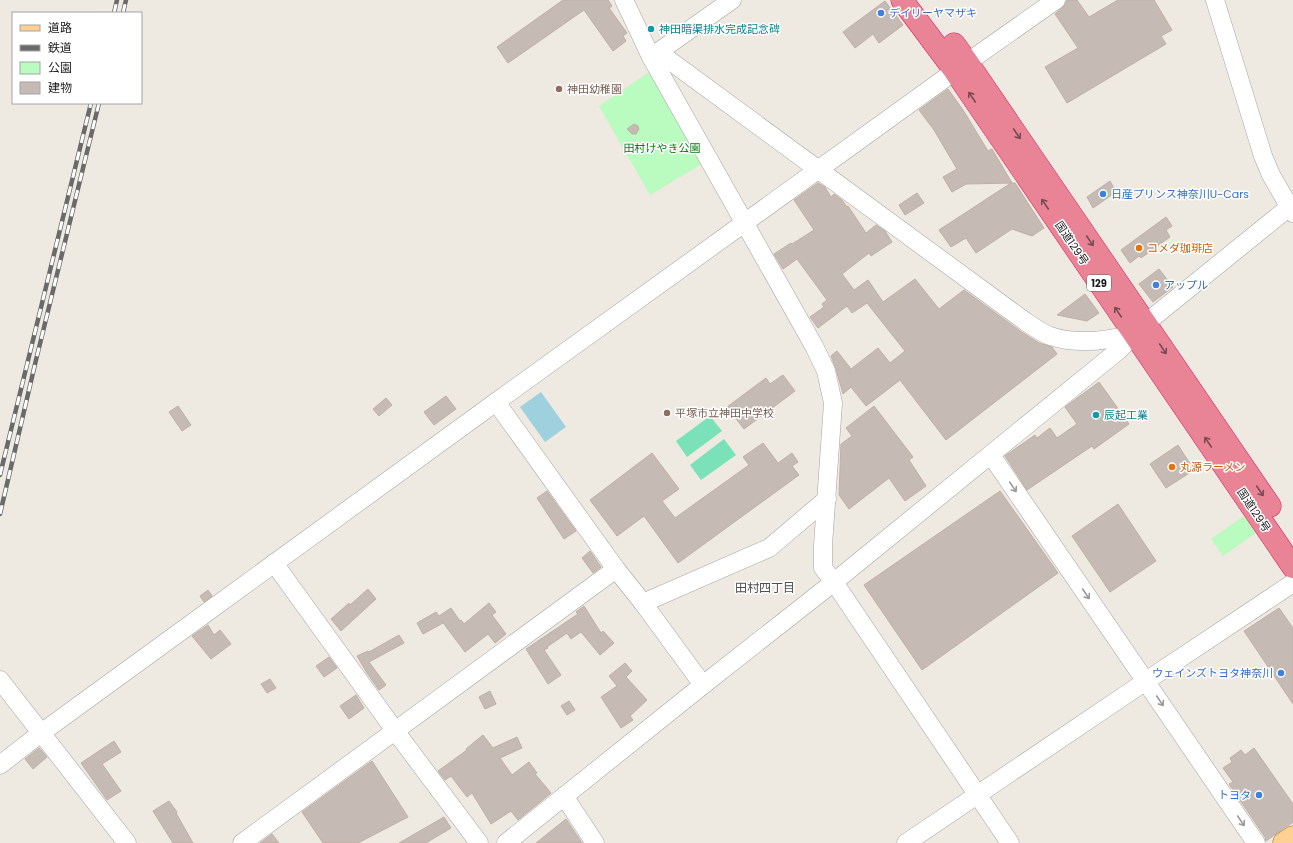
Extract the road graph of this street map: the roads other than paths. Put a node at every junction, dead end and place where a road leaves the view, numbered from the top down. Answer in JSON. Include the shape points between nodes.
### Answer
{"nodes":[{"id":1,"x":624,"y":0,"type":"edge"},
{"id":2,"x":732,"y":0,"type":"edge"},
{"id":3,"x":902,"y":0,"type":"edge"},
{"id":4,"x":921,"y":0,"type":"edge"},
{"id":5,"x":1056,"y":0,"type":"edge"},
{"id":6,"x":1215,"y":0,"type":"edge"},
{"id":7,"x":655,"y":55,"type":"junction"},
{"id":8,"x":961,"y":66,"type":"junction"},
{"id":9,"x":818,"y":170,"type":"junction"},
{"id":10,"x":1292,"y":208,"type":"edge"},
{"id":11,"x":745,"y":223,"type":"junction"},
{"id":12,"x":1140,"y":329,"type":"junction"},
{"id":13,"x":496,"y":402,"type":"junction"},
{"id":14,"x":991,"y":455,"type":"junction"},
{"id":15,"x":827,"y":499,"type":"junction"},
{"id":16,"x":1293,"y":540,"type":"edge"},
{"id":17,"x":274,"y":563,"type":"junction"},
{"id":18,"x":1293,"y":567,"type":"edge"},
{"id":19,"x":616,"y":569,"type":"junction"},
{"id":20,"x":834,"y":582,"type":"junction"},
{"id":21,"x":1293,"y":583,"type":"edge"},
{"id":22,"x":643,"y":603,"type":"junction"},
{"id":23,"x":0,"y":680,"type":"edge"},
{"id":24,"x":1146,"y":681,"type":"junction"},
{"id":25,"x":703,"y":684,"type":"junction"},
{"id":26,"x":396,"y":732,"type":"junction"},
{"id":27,"x":41,"y":733,"type":"junction"},
{"id":28,"x":0,"y":765,"type":"edge"},
{"id":29,"x":978,"y":795,"type":"junction"},
{"id":30,"x":564,"y":796,"type":"junction"},
{"id":31,"x":1293,"y":837,"type":"edge"},
{"id":32,"x":128,"y":843,"type":"edge"},
{"id":33,"x":242,"y":843,"type":"edge"},
{"id":34,"x":479,"y":843,"type":"edge"},
{"id":35,"x":506,"y":843,"type":"edge"},
{"id":36,"x":596,"y":843,"type":"edge"},
{"id":37,"x":906,"y":843,"type":"edge"},
{"id":38,"x":1010,"y":843,"type":"edge"},
{"id":39,"x":1256,"y":843,"type":"edge"},
{"id":40,"x":1284,"y":843,"type":"edge"}],
"edges":[{"from":1,"to":7,"type":"street"},
{"from":2,"to":7,"type":"street"},
{"from":3,"to":8,"type":"highway","name":"国道129号","number":"129"},
{"from":4,"to":8,"type":"highway","name":"国道129号","number":"129"},
{"from":5,"to":8,"type":"street"},
{"from":6,"to":10,"type":"street","via":[[1263,156],[1271,175]]},
{"from":7,"to":9,"type":"street"},
{"from":7,"to":11,"type":"street"},
{"from":8,"to":9,"type":"street"},
{"from":8,"to":12,"type":"highway","name":"国道129号","number":"129"},
{"from":9,"to":11,"type":"street"},
{"from":9,"to":12,"type":"street","via":[[1026,322],[1050,336],[1096,341],[1116,339]]},
{"from":10,"to":12,"type":"street"},
{"from":11,"to":13,"type":"street"},
{"from":11,"to":15,"type":"street","via":[[826,371],[833,403]]},
{"from":12,"to":14,"type":"street","via":[[1119,350]]},
{"from":12,"to":16,"type":"highway","name":"国道129号","number":"129","one_way":true},
{"from":18,"to":12,"type":"highway","name":"国道129号","number":"129","one_way":true},
{"from":13,"to":17,"type":"street"},
{"from":13,"to":19,"type":"street"},
{"from":14,"to":20,"type":"street"},
{"from":14,"to":24,"type":"street","one_way":true},
{"from":15,"to":20,"type":"street","via":[[823,568]]},
{"from":15,"to":22,"type":"street","via":[[769,548]]},
{"from":17,"to":26,"type":"street"},
{"from":17,"to":27,"type":"street"},
{"from":19,"to":22,"type":"street"},
{"from":19,"to":26,"type":"street"},
{"from":20,"to":25,"type":"street"},
{"from":20,"to":29,"type":"street"},
{"from":21,"to":24,"type":"street"},
{"from":22,"to":25,"type":"street"},
{"from":23,"to":27,"type":"street"},
{"from":24,"to":29,"type":"street"},
{"from":24,"to":39,"type":"street","one_way":true},
{"from":25,"to":30,"type":"street"},
{"from":26,"to":33,"type":"street"},
{"from":26,"to":34,"type":"street"},
{"from":27,"to":28,"type":"street"},
{"from":27,"to":32,"type":"street"},
{"from":29,"to":37,"type":"street"},
{"from":29,"to":38,"type":"street"},
{"from":30,"to":35,"type":"street"},
{"from":30,"to":36,"type":"street"},
{"from":31,"to":40,"type":"main road"}]}
